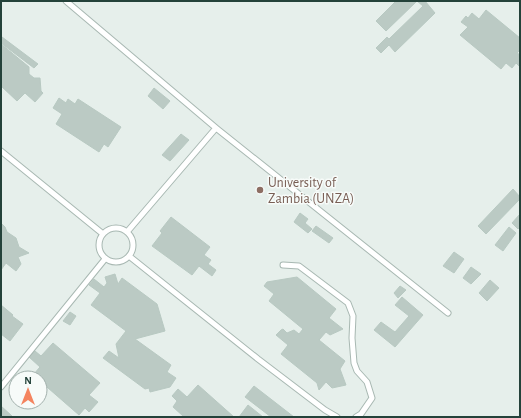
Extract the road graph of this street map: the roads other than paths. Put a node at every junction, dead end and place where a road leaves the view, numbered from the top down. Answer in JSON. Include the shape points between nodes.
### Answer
{"nodes":[{"id":1,"x":66,"y":1,"type":"edge"},
{"id":2,"x":216,"y":128,"type":"junction"},
{"id":3,"x":1,"y":152,"type":"edge"},
{"id":4,"x":127,"y":232,"type":"junction"},
{"id":5,"x":103,"y":234,"type":"junction"},
{"id":6,"x":129,"y":256,"type":"junction"},
{"id":7,"x":105,"y":258,"type":"junction"},
{"id":8,"x":283,"y":265,"type":"dead end"},
{"id":9,"x":448,"y":313,"type":"dead end"},
{"id":10,"x":1,"y":387,"type":"edge"},
{"id":11,"x":337,"y":417,"type":"edge"},
{"id":12,"x":356,"y":417,"type":"edge"}],
"edges":[{"from":1,"to":2,"type":"lane"},
{"from":2,"to":4,"type":"lane"},
{"from":2,"to":9,"type":"lane"},
{"from":3,"to":5,"type":"lane"},
{"from":4,"to":5,"type":"lane","via":[[119,228],[110,229]]},
{"from":4,"to":6,"type":"lane","via":[[133,248]]},
{"from":5,"to":7,"type":"lane","via":[[99,242],[100,251]]},
{"from":6,"to":7,"type":"lane","via":[[122,261],[113,262]]},
{"from":6,"to":11,"type":"lane","via":[[258,359]]},
{"from":7,"to":10,"type":"lane"},
{"from":8,"to":12,"type":"lane","via":[[299,266],[348,303],[353,316],[354,363],[357,371],[367,382],[372,398]]}]}
